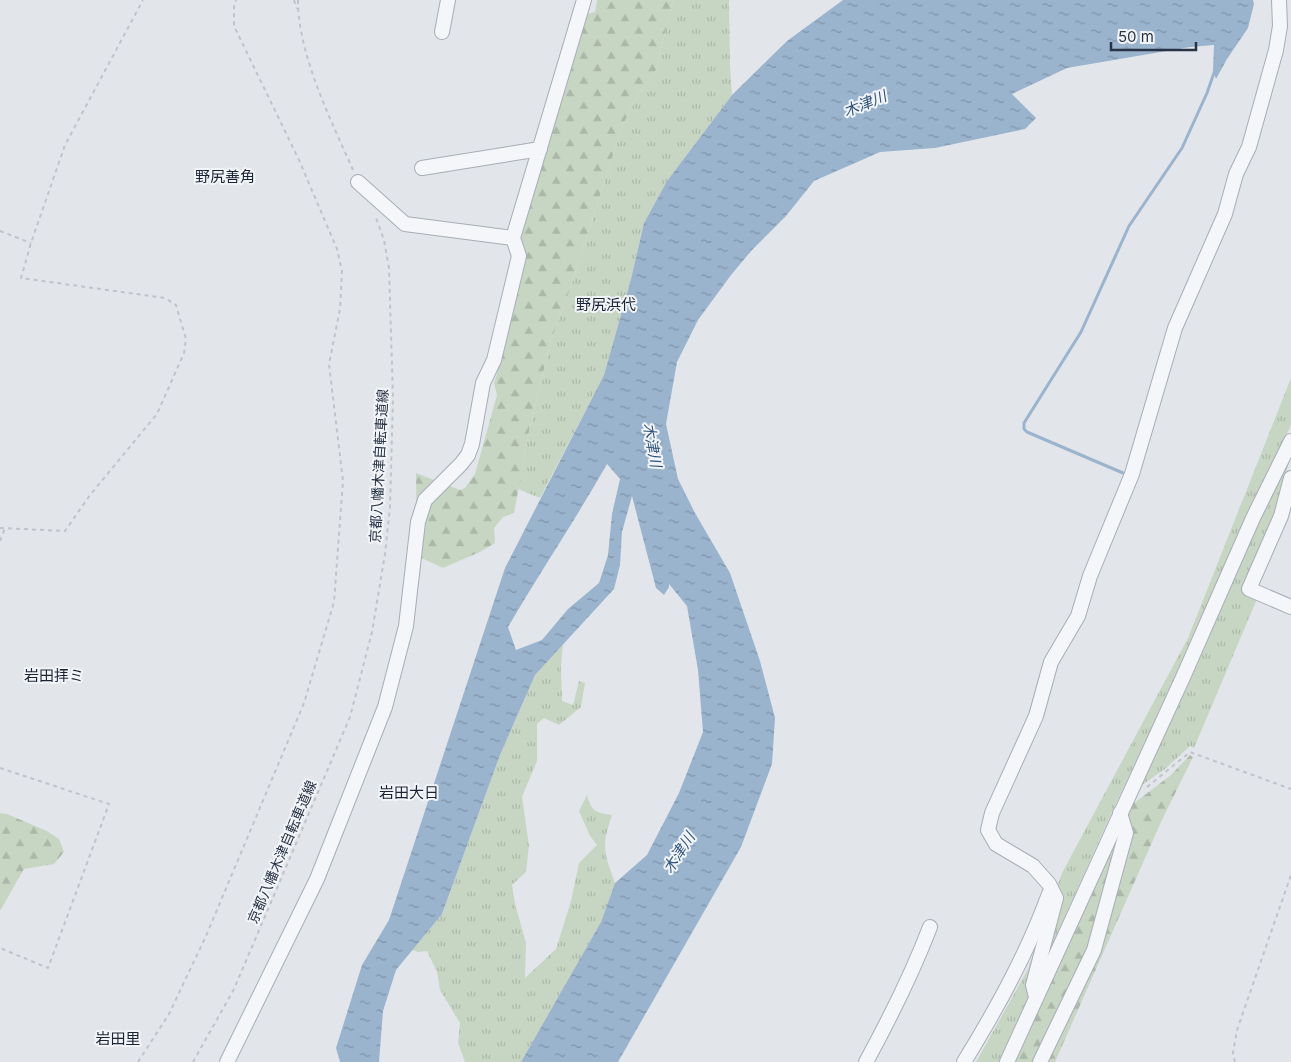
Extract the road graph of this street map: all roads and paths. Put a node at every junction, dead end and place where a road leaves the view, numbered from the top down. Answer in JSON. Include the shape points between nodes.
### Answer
{"nodes":[{"id":1,"x":143,"y":0,"type":"edge"},
{"id":2,"x":236,"y":0,"type":"edge"},
{"id":3,"x":294,"y":0,"type":"edge"},
{"id":4,"x":298,"y":0,"type":"edge"},
{"id":5,"x":448,"y":0,"type":"edge"},
{"id":6,"x":584,"y":0,"type":"edge"},
{"id":7,"x":1279,"y":0,"type":"edge"},
{"id":8,"x":298,"y":12,"type":"junction"},
{"id":9,"x":442,"y":32,"type":"dead end"},
{"id":10,"x":540,"y":149,"type":"junction"},
{"id":11,"x":422,"y":168,"type":"dead end"},
{"id":12,"x":358,"y":182,"type":"joint"},
{"id":13,"x":374,"y":212,"type":"dead end"},
{"id":14,"x":0,"y":231,"type":"edge"},
{"id":15,"x":513,"y":238,"type":"junction"},
{"id":16,"x":31,"y":242,"type":"junction"},
{"id":17,"x":1291,"y":441,"type":"edge"},
{"id":18,"x":1291,"y":478,"type":"edge"},
{"id":19,"x":0,"y":528,"type":"edge"},
{"id":20,"x":5,"y":528,"type":"junction"},
{"id":21,"x":0,"y":540,"type":"edge"},
{"id":22,"x":1291,"y":607,"type":"edge"},
{"id":23,"x":0,"y":768,"type":"edge"},
{"id":24,"x":1132,"y":789,"type":"junction"},
{"id":25,"x":1291,"y":789,"type":"edge"},
{"id":26,"x":1120,"y":814,"type":"junction"},
{"id":27,"x":1291,"y":875,"type":"edge"},
{"id":28,"x":1051,"y":889,"type":"junction"},
{"id":29,"x":930,"y":927,"type":"dead end"},
{"id":30,"x":0,"y":948,"type":"edge"},
{"id":31,"x":1036,"y":997,"type":"junction"},
{"id":32,"x":138,"y":1062,"type":"edge"},
{"id":33,"x":193,"y":1062,"type":"edge"},
{"id":34,"x":227,"y":1062,"type":"edge"},
{"id":35,"x":866,"y":1062,"type":"edge"},
{"id":36,"x":964,"y":1062,"type":"edge"},
{"id":37,"x":1007,"y":1062,"type":"edge"},
{"id":38,"x":1040,"y":1062,"type":"edge"},
{"id":39,"x":1235,"y":1062,"type":"edge"}],
"edges":[{"from":1,"to":16,"type":"path","via":[[65,145]]},
{"from":2,"to":32,"type":"path","via":[[234,26],[299,160],[337,249],[342,271],[340,309],[329,364],[343,481],[334,602],[304,704],[206,936],[169,1014]]},
{"from":3,"to":8,"type":"path"},
{"from":4,"to":8,"type":"path"},
{"from":5,"to":9,"type":"street"},
{"from":6,"to":10,"type":"street"},
{"from":7,"to":28,"type":"street","via":[[1280,26],[1276,50],[1249,147],[1175,328],[1132,474],[1090,576],[1078,616],[1051,662],[1036,716],[992,813],[988,830],[996,844],[1033,866]]},
{"from":8,"to":12,"type":"path","via":[[308,60]]},
{"from":10,"to":11,"type":"street"},
{"from":10,"to":15,"type":"street"},
{"from":12,"to":15,"type":"street","via":[[405,224]]},
{"from":13,"to":33,"type":"path","name":"京都八幡木津自転車道線","via":[[389,268],[393,398],[390,507],[372,632],[350,717],[234,989]]},
{"from":14,"to":16,"type":"path"},
{"from":15,"to":34,"type":"street","via":[[519,256],[494,360],[483,383],[472,444],[461,464],[425,500],[418,522],[406,626],[385,706],[317,879]]},
{"from":16,"to":20,"type":"path","via":[[21,278],[165,298],[176,305],[186,339],[184,354],[157,414],[90,495],[65,531]]},
{"from":17,"to":24,"type":"street","via":[[1253,518]]},
{"from":18,"to":22,"type":"street","via":[[1280,516],[1249,589]]},
{"from":19,"to":20,"type":"path"},
{"from":20,"to":21,"type":"path"},
{"from":23,"to":30,"type":"path","via":[[109,804],[48,968]]},
{"from":24,"to":25,"type":"path","via":[[1142,790],[1190,752]]},
{"from":24,"to":26,"type":"street"},
{"from":26,"to":31,"type":"street"},
{"from":26,"to":38,"type":"street","via":[[1126,833],[1094,950]]},
{"from":27,"to":39,"type":"path","via":[[1237,1030]]},
{"from":28,"to":31,"type":"street","via":[[1056,898],[1033,985]]},
{"from":28,"to":36,"type":"street","via":[[1036,928],[994,1014]]},
{"from":29,"to":35,"type":"street","via":[[912,974]]},
{"from":31,"to":37,"type":"street"}]}
